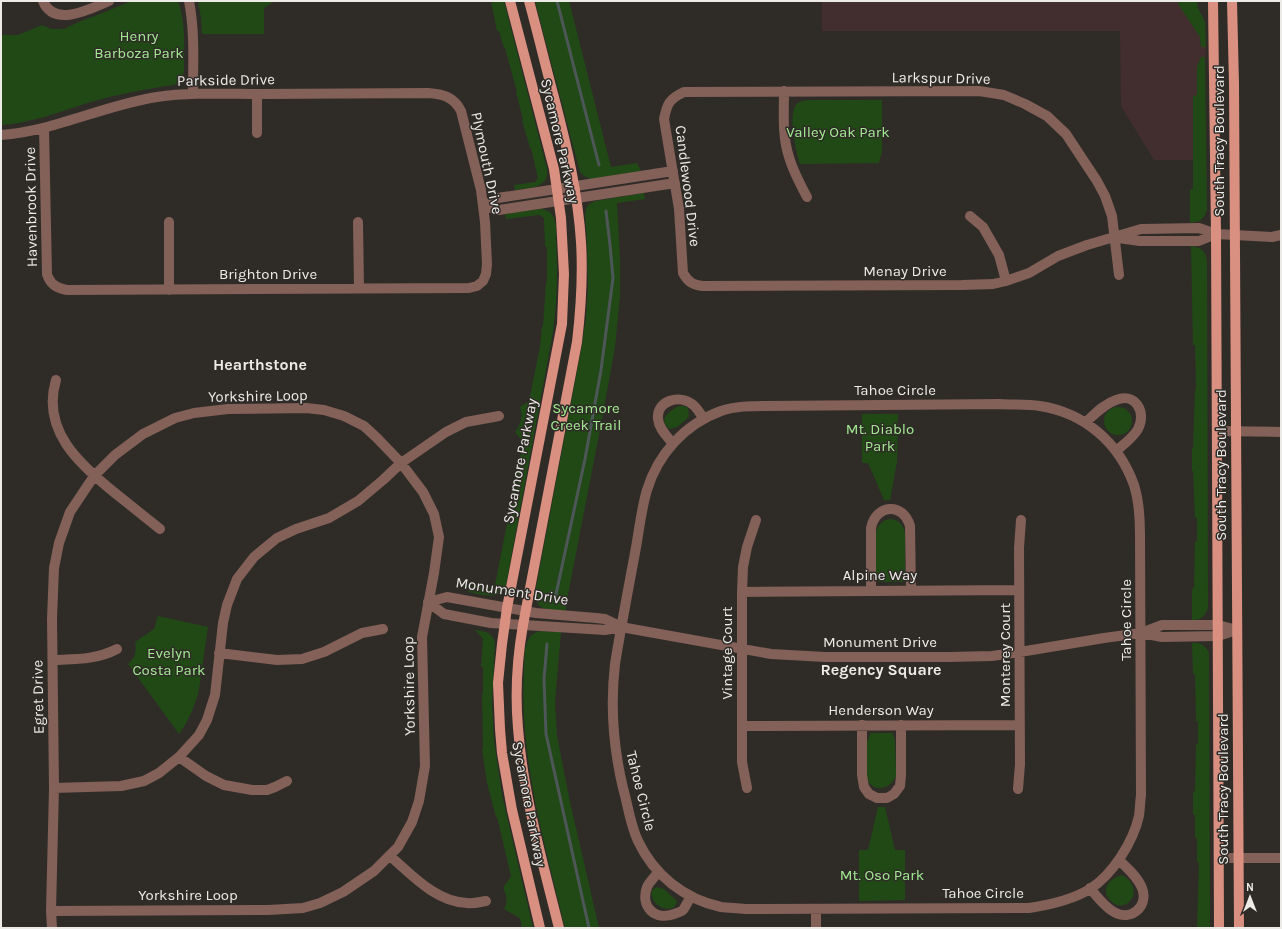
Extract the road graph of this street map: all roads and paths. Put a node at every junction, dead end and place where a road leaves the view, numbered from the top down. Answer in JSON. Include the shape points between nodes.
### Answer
{"nodes":[{"id":1,"x":43,"y":1,"type":"edge"},
{"id":2,"x":109,"y":1,"type":"edge"},
{"id":3,"x":189,"y":1,"type":"edge"},
{"id":4,"x":510,"y":1,"type":"edge"},
{"id":5,"x":529,"y":1,"type":"edge"},
{"id":6,"x":1213,"y":1,"type":"edge"},
{"id":7,"x":1232,"y":1,"type":"edge"},
{"id":8,"x":784,"y":91,"type":"junction"},
{"id":9,"x":193,"y":94,"type":"junction"},
{"id":10,"x":257,"y":94,"type":"junction"},
{"id":11,"x":674,"y":97,"type":"joint"},
{"id":12,"x":455,"y":101,"type":"joint"},
{"id":13,"x":44,"y":128,"type":"junction"},
{"id":14,"x":257,"y":133,"type":"dead end"},
{"id":15,"x":1,"y":135,"type":"edge"},
{"id":16,"x":673,"y":171,"type":"junction"},
{"id":17,"x":675,"y":183,"type":"junction"},
{"id":18,"x":575,"y":186,"type":"junction"},
{"id":19,"x":557,"y":189,"type":"junction"},
{"id":20,"x":807,"y":197,"type":"dead end"},
{"id":21,"x":577,"y":198,"type":"junction"},
{"id":22,"x":559,"y":201,"type":"junction"},
{"id":23,"x":484,"y":206,"type":"junction"},
{"id":24,"x":970,"y":216,"type":"dead end"},
{"id":25,"x":169,"y":222,"type":"dead end"},
{"id":26,"x":358,"y":222,"type":"dead end"},
{"id":27,"x":1216,"y":234,"type":"junction"},
{"id":28,"x":1235,"y":235,"type":"junction"},
{"id":29,"x":1281,"y":235,"type":"edge"},
{"id":30,"x":1114,"y":238,"type":"junction"},
{"id":31,"x":1119,"y":275,"type":"dead end"},
{"id":32,"x":688,"y":280,"type":"joint"},
{"id":33,"x":483,"y":281,"type":"joint"},
{"id":34,"x":1006,"y":282,"type":"junction"},
{"id":35,"x":53,"y":285,"type":"joint"},
{"id":36,"x":359,"y":288,"type":"junction"},
{"id":37,"x":169,"y":290,"type":"junction"},
{"id":38,"x":56,"y":380,"type":"dead end"},
{"id":39,"x":499,"y":416,"type":"dead end"},
{"id":40,"x":704,"y":419,"type":"junction"},
{"id":41,"x":1086,"y":422,"type":"junction"},
{"id":42,"x":1236,"y":430,"type":"junction"},
{"id":43,"x":1217,"y":431,"type":"junction"},
{"id":44,"x":1281,"y":432,"type":"edge"},
{"id":45,"x":673,"y":444,"type":"junction"},
{"id":46,"x":1116,"y":451,"type":"junction"},
{"id":47,"x":401,"y":463,"type":"junction"},
{"id":48,"x":94,"y":476,"type":"junction"},
{"id":49,"x":756,"y":520,"type":"dead end"},
{"id":50,"x":1022,"y":520,"type":"dead end"},
{"id":51,"x":160,"y":529,"type":"dead end"},
{"id":52,"x":871,"y":590,"type":"junction"},
{"id":53,"x":911,"y":590,"type":"junction"},
{"id":54,"x":1020,"y":590,"type":"junction"},
{"id":55,"x":742,"y":592,"type":"junction"},
{"id":56,"x":428,"y":602,"type":"junction"},
{"id":57,"x":507,"y":608,"type":"junction"},
{"id":58,"x":526,"y":611,"type":"junction"},
{"id":59,"x":505,"y":624,"type":"junction"},
{"id":60,"x":523,"y":625,"type":"junction"},
{"id":61,"x":1218,"y":625,"type":"junction"},
{"id":62,"x":621,"y":627,"type":"junction"},
{"id":63,"x":383,"y":629,"type":"dead end"},
{"id":64,"x":1238,"y":630,"type":"junction"},
{"id":65,"x":1141,"y":633,"type":"junction"},
{"id":66,"x":1218,"y":636,"type":"junction"},
{"id":67,"x":116,"y":649,"type":"dead end"},
{"id":68,"x":742,"y":650,"type":"junction"},
{"id":69,"x":1020,"y":652,"type":"junction"},
{"id":70,"x":219,"y":653,"type":"junction"},
{"id":71,"x":53,"y":660,"type":"junction"},
{"id":72,"x":862,"y":725,"type":"junction"},
{"id":73,"x":900,"y":725,"type":"junction"},
{"id":74,"x":1020,"y":725,"type":"junction"},
{"id":75,"x":742,"y":726,"type":"junction"},
{"id":76,"x":179,"y":757,"type":"junction"},
{"id":77,"x":287,"y":781,"type":"dead end"},
{"id":78,"x":54,"y":788,"type":"junction"},
{"id":79,"x":747,"y":788,"type":"dead end"},
{"id":80,"x":1018,"y":789,"type":"dead end"},
{"id":81,"x":390,"y":856,"type":"junction"},
{"id":82,"x":1219,"y":858,"type":"junction"},
{"id":83,"x":1238,"y":858,"type":"junction"},
{"id":84,"x":1281,"y":858,"type":"edge"},
{"id":85,"x":1118,"y":860,"type":"junction"},
{"id":86,"x":658,"y":872,"type":"junction"},
{"id":87,"x":1090,"y":888,"type":"junction"},
{"id":88,"x":690,"y":896,"type":"junction"},
{"id":89,"x":486,"y":901,"type":"dead end"},
{"id":90,"x":816,"y":909,"type":"junction"},
{"id":91,"x":51,"y":910,"type":"junction"},
{"id":92,"x":52,"y":928,"type":"edge"},
{"id":93,"x":540,"y":928,"type":"edge"},
{"id":94,"x":558,"y":928,"type":"edge"},
{"id":95,"x":816,"y":928,"type":"edge"},
{"id":96,"x":1219,"y":928,"type":"edge"},
{"id":97,"x":1239,"y":928,"type":"edge"}],
"edges":[{"from":1,"to":2,"type":"street","via":[[49,11],[66,16]]},
{"from":3,"to":9,"type":"street","via":[[194,35]]},
{"from":4,"to":19,"type":"main road","name":"Sycamore Parkway"},
{"from":5,"to":18,"type":"main road","name":"Sycamore Parkway"},
{"from":6,"to":27,"type":"main road","name":"South Tracy Boulevard"},
{"from":7,"to":28,"type":"main road","name":"South Tracy Boulevard"},
{"from":8,"to":11,"type":"street","name":"Larkspur Drive","via":[[684,92]]},
{"from":8,"to":20,"type":"street","via":[[784,136],[788,157]]},
{"from":8,"to":30,"type":"street","name":"Larkspur Drive","via":[[979,91],[1004,95],[1025,104],[1047,116],[1066,134],[1105,196],[1112,216]]},
{"from":9,"to":10,"type":"street","name":"Parkside Drive"},
{"from":9,"to":13,"type":"street","name":"Parkside Drive","via":[[132,102]]},
{"from":10,"to":12,"type":"street","name":"Parkside Drive","via":[[428,93],[447,96]]},
{"from":10,"to":14,"type":"street"},
{"from":11,"to":16,"type":"street","name":"Candlewood Drive","via":[[666,108],[664,119]]},
{"from":12,"to":23,"type":"street","name":"Plymouth Drive","via":[[461,111]]},
{"from":13,"to":15,"type":"street","name":"Parkside Drive"},
{"from":13,"to":35,"type":"street","name":"Havenbrook Drive","via":[[47,274]]},
{"from":16,"to":17,"type":"street","name":"Candlewood Drive"},
{"from":16,"to":18,"type":"street"},
{"from":17,"to":21,"type":"street"},
{"from":17,"to":32,"type":"street","name":"Candlewood Drive","via":[[683,273]]},
{"from":18,"to":19,"type":"street"},
{"from":18,"to":21,"type":"main road","name":"Sycamore Parkway"},
{"from":19,"to":22,"type":"main road","name":"Sycamore Parkway"},
{"from":19,"to":23,"type":"street","via":[[498,198]]},
{"from":21,"to":22,"type":"street"},
{"from":21,"to":58,"type":"main road","name":"Sycamore Parkway","via":[[582,276],[577,342]]},
{"from":22,"to":23,"type":"street","via":[[499,210]]},
{"from":22,"to":57,"type":"main road","name":"Sycamore Parkway","via":[[564,274],[562,324]]},
{"from":23,"to":33,"type":"street","name":"Plymouth Drive","via":[[487,264]]},
{"from":24,"to":34,"type":"street","via":[[983,227],[999,255]]},
{"from":25,"to":37,"type":"street"},
{"from":26,"to":36,"type":"street"},
{"from":27,"to":28,"type":"street","name":"Menay Drive"},
{"from":27,"to":30,"type":"street","name":"Menay Drive","via":[[1199,228],[1141,229]]},
{"from":27,"to":43,"type":"main road","name":"South Tracy Boulevard"},
{"from":28,"to":29,"type":"street","name":"Menay Drive"},
{"from":28,"to":42,"type":"main road","name":"South Tracy Boulevard"},
{"from":30,"to":31,"type":"street","name":"Larkspur Drive"},
{"from":30,"to":34,"type":"street","name":"Menay Drive","via":[[1087,244]]},
{"from":32,"to":34,"type":"street","name":"Menay Drive","via":[[694,285],[703,286],[962,285]]},
{"from":33,"to":36,"type":"street","name":"Brighton Drive","via":[[469,288]]},
{"from":35,"to":37,"type":"street","name":"Brighton Drive","via":[[67,290]]},
{"from":36,"to":37,"type":"street","name":"Brighton Drive"},
{"from":38,"to":48,"type":"street","via":[[52,403],[56,426],[64,443]]},
{"from":39,"to":47,"type":"street","via":[[466,422],[446,432]]},
{"from":40,"to":41,"type":"street","name":"Tahoe Circle","via":[[738,407],[1000,404],[1040,406]]},
{"from":40,"to":45,"type":"street","name":"Tahoe Circle"},
{"from":40,"to":45,"type":"street","via":[[693,404],[684,400],[673,399],[665,403],[659,410],[658,419],[661,429]]},
{"from":41,"to":46,"type":"street","name":"Tahoe Circle"},
{"from":41,"to":46,"type":"street","via":[[1117,399],[1127,398],[1134,402],[1141,409],[1138,429]]},
{"from":42,"to":43,"type":"street"},
{"from":42,"to":44,"type":"street"},
{"from":42,"to":64,"type":"main road","name":"South Tracy Boulevard"},
{"from":43,"to":61,"type":"main road","name":"South Tracy Boulevard"},
{"from":45,"to":62,"type":"street","name":"Tahoe Circle","via":[[662,456],[647,491]]},
{"from":46,"to":65,"type":"street","name":"Tahoe Circle","via":[[1134,486],[1139,509]]},
{"from":47,"to":48,"type":"street","name":"Yorkshire Loop","via":[[364,426],[344,416],[306,408],[228,409],[181,416],[143,434],[115,455]]},
{"from":47,"to":56,"type":"street","name":"Yorkshire Loop","via":[[423,492],[434,514],[439,537]]},
{"from":47,"to":70,"type":"street","via":[[358,501],[329,518],[277,538],[254,557],[238,579],[227,605]]},
{"from":48,"to":51,"type":"street"},
{"from":48,"to":71,"type":"street","name":"Egret Drive","via":[[70,512],[59,543],[54,568]]},
{"from":49,"to":55,"type":"street","name":"Vintage Court","via":[[743,567]]},
{"from":50,"to":54,"type":"street","name":"Monterey Court","via":[[1019,548]]},
{"from":52,"to":53,"type":"street","name":"Alpine Way"},
{"from":52,"to":53,"type":"street","via":[[871,528],[878,513],[885,509],[896,509],[908,518]]},
{"from":52,"to":55,"type":"street","name":"Alpine Way"},
{"from":53,"to":54,"type":"street","name":"Alpine Way"},
{"from":54,"to":69,"type":"street","name":"Monterey Court"},
{"from":55,"to":68,"type":"street","name":"Vintage Court"},
{"from":56,"to":57,"type":"street","name":"Monument Drive","via":[[447,597]]},
{"from":56,"to":59,"type":"street","name":"Monument Drive","via":[[444,614]]},
{"from":56,"to":81,"type":"street","name":"Yorkshire Loop","via":[[422,637],[425,766],[419,801],[412,822]]},
{"from":57,"to":58,"type":"street","name":"Monument Drive"},
{"from":57,"to":59,"type":"main road","name":"Sycamore Parkway"},
{"from":58,"to":60,"type":"main road","name":"Sycamore Parkway"},
{"from":58,"to":62,"type":"street","name":"Monument Drive","via":[[605,619]]},
{"from":59,"to":60,"type":"street","name":"Monument Drive"},
{"from":59,"to":93,"type":"main road","name":"Sycamore Parkway","via":[[498,683],[502,753],[512,810]]},
{"from":60,"to":62,"type":"street","name":"Monument Drive","via":[[605,630]]},
{"from":60,"to":94,"type":"main road","name":"Sycamore Parkway","via":[[516,684],[520,755]]},
{"from":61,"to":64,"type":"street","name":"Monument Drive"},
{"from":61,"to":65,"type":"street","name":"Monument Drive","via":[[1162,625]]},
{"from":61,"to":66,"type":"main road","name":"South Tracy Boulevard"},
{"from":62,"to":68,"type":"street","name":"Monument Drive"},
{"from":62,"to":86,"type":"street","name":"Tahoe Circle","via":[[612,686],[614,740],[631,822],[638,840]]},
{"from":63,"to":70,"type":"street","via":[[362,634],[302,659],[277,660]]},
{"from":64,"to":66,"type":"street","name":"Monument Drive"},
{"from":64,"to":83,"type":"main road","name":"South Tracy Boulevard"},
{"from":65,"to":66,"type":"street","name":"Monument Drive","via":[[1162,637]]},
{"from":65,"to":69,"type":"street","name":"Monument Drive"},
{"from":65,"to":85,"type":"street","name":"Tahoe Circle","via":[[1139,815],[1128,845]]},
{"from":66,"to":82,"type":"main road","name":"South Tracy Boulevard"},
{"from":67,"to":71,"type":"street","via":[[106,655],[90,658]]},
{"from":68,"to":69,"type":"street","name":"Monument Drive","via":[[825,657],[992,656]]},
{"from":68,"to":75,"type":"street","name":"Vintage Court"},
{"from":69,"to":74,"type":"street","name":"Monterey Court"},
{"from":70,"to":76,"type":"street","via":[[215,695],[207,720],[199,735]]},
{"from":71,"to":78,"type":"street","name":"Egret Drive"},
{"from":72,"to":73,"type":"street","name":"Henderson Way"},
{"from":72,"to":73,"type":"street","via":[[864,787],[869,794],[877,798],[887,798],[900,786]]},
{"from":72,"to":75,"type":"street","name":"Henderson Way"},
{"from":73,"to":74,"type":"street","name":"Henderson Way"},
{"from":74,"to":80,"type":"street","name":"Monterey Court"},
{"from":75,"to":79,"type":"street","name":"Vintage Court","via":[[742,762]]},
{"from":76,"to":77,"type":"street","via":[[224,785],[267,790]]},
{"from":76,"to":78,"type":"street","via":[[144,781],[121,786]]},
{"from":78,"to":91,"type":"street","name":"Egret Drive"},
{"from":81,"to":89,"type":"street","via":[[424,886],[443,897],[468,904]]},
{"from":81,"to":91,"type":"street","name":"Yorkshire Loop","via":[[374,872],[343,892],[303,908]]},
{"from":82,"to":83,"type":"street"},
{"from":82,"to":96,"type":"main road","name":"South Tracy Boulevard"},
{"from":83,"to":84,"type":"street"},
{"from":83,"to":97,"type":"main road","name":"South Tracy Boulevard"},
{"from":85,"to":87,"type":"street","name":"Tahoe Circle"},
{"from":85,"to":87,"type":"street","via":[[1132,872],[1142,887],[1143,903],[1138,911],[1129,915],[1114,912]]},
{"from":86,"to":88,"type":"street","name":"Tahoe Circle"},
{"from":86,"to":88,"type":"street","via":[[647,887],[645,897],[652,912],[659,916],[668,916],[682,911]]},
{"from":87,"to":90,"type":"street","name":"Tahoe Circle","via":[[1071,898],[1029,908]]},
{"from":88,"to":90,"type":"street","name":"Tahoe Circle","via":[[722,907]]},
{"from":90,"to":95,"type":"street"},
{"from":91,"to":92,"type":"street","name":"Egret Drive"}]}
